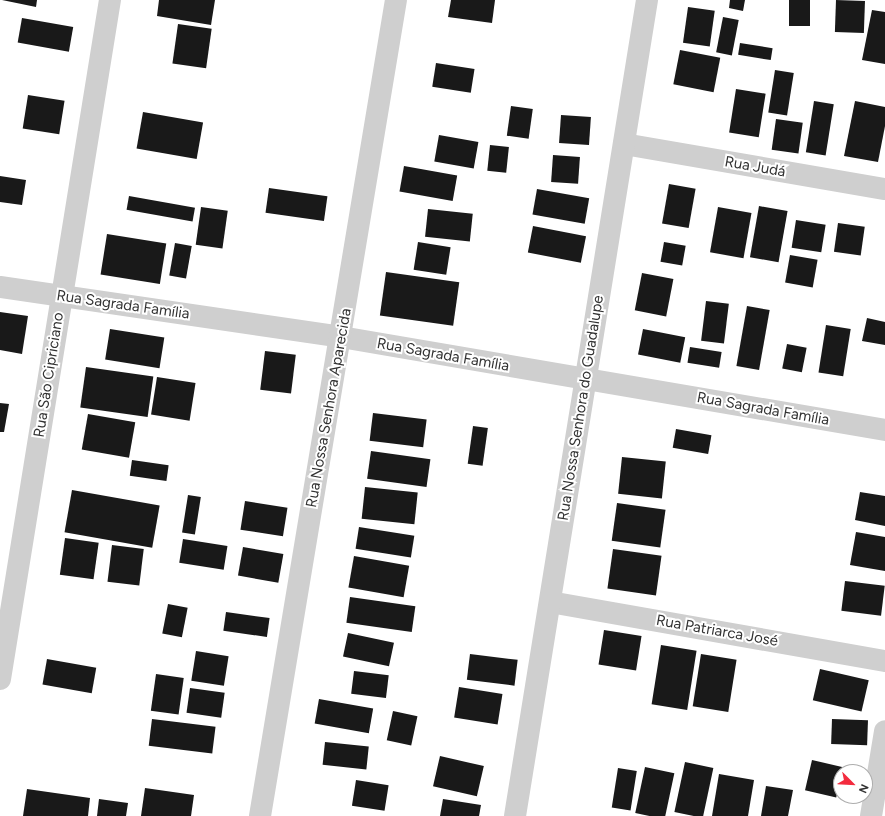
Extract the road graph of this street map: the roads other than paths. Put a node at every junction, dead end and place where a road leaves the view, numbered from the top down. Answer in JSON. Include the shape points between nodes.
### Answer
{"nodes":[{"id":1,"x":110,"y":0,"type":"edge"},
{"id":2,"x":396,"y":0,"type":"edge"},
{"id":3,"x":647,"y":0,"type":"edge"},
{"id":4,"x":624,"y":144,"type":"junction"},
{"id":5,"x":885,"y":189,"type":"edge"},
{"id":6,"x":0,"y":287,"type":"edge"},
{"id":7,"x":62,"y":296,"type":"junction"},
{"id":8,"x":341,"y":338,"type":"junction"},
{"id":9,"x":586,"y":379,"type":"junction"},
{"id":10,"x":885,"y":430,"type":"edge"},
{"id":11,"x":550,"y":602,"type":"junction"},
{"id":12,"x":885,"y":661,"type":"edge"},
{"id":13,"x":0,"y":679,"type":"edge"},
{"id":14,"x":885,"y":731,"type":"edge"},
{"id":15,"x":882,"y":774,"type":"edge"},
{"id":16,"x":260,"y":816,"type":"edge"},
{"id":17,"x":515,"y":816,"type":"edge"},
{"id":18,"x":871,"y":816,"type":"edge"}],
"edges":[{"from":1,"to":7,"type":"street","name":"Rua São Cipriciano"},
{"from":2,"to":8,"type":"street","name":"Rua Nossa Senhora Aparecida"},
{"from":3,"to":4,"type":"street","name":"Rua Nossa Senhora do Guadalupe"},
{"from":4,"to":5,"type":"street","name":"Rua Judá"},
{"from":4,"to":9,"type":"street","name":"Rua Nossa Senhora do Guadalupe"},
{"from":6,"to":7,"type":"street","name":"Rua Sagrada Família"},
{"from":7,"to":8,"type":"street","name":"Rua Sagrada Família"},
{"from":7,"to":13,"type":"street","name":"Rua São Cipriciano"},
{"from":8,"to":9,"type":"street","name":"Rua Sagrada Família"},
{"from":8,"to":16,"type":"street","name":"Rua Nossa Senhora Aparecida"},
{"from":9,"to":10,"type":"street","name":"Rua Sagrada Família"},
{"from":9,"to":11,"type":"street","name":"Rua Nossa Senhora do Guadalupe"},
{"from":11,"to":12,"type":"street","name":"Rua Patriarca José"},
{"from":11,"to":17,"type":"street","name":"Rua Nossa Senhora do Guadalupe"},
{"from":14,"to":15,"type":"street"},
{"from":15,"to":18,"type":"street"}]}
